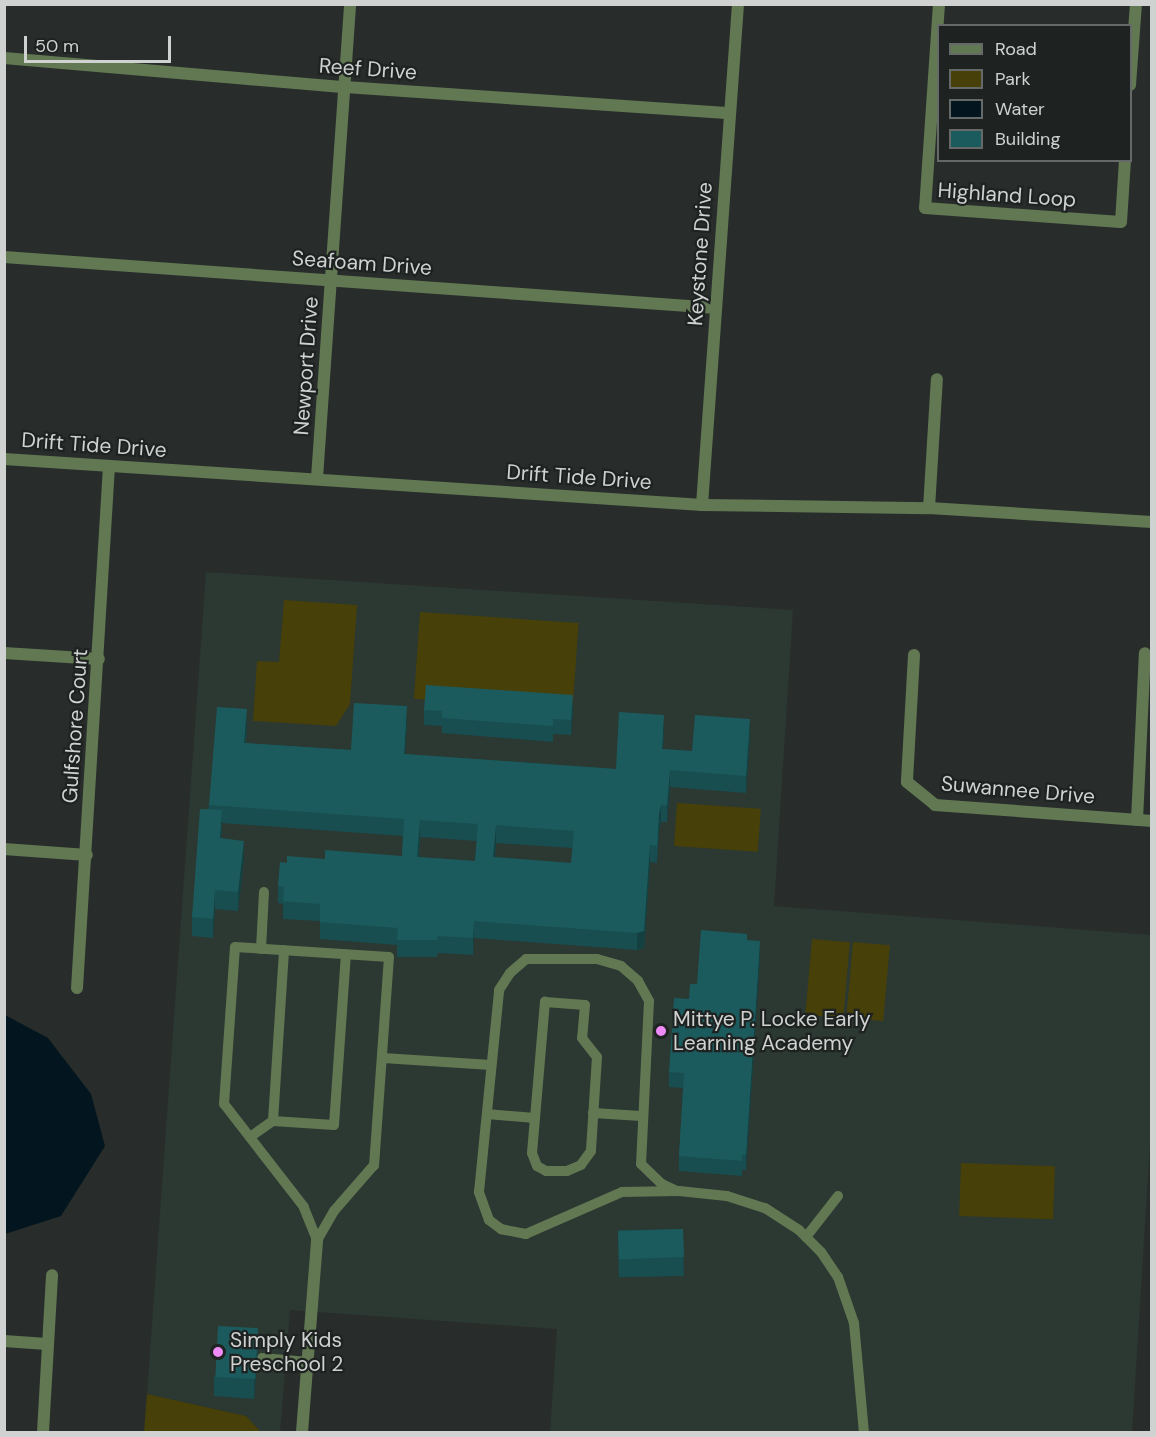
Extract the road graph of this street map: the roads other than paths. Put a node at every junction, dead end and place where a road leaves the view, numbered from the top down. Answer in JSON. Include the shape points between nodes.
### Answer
{"nodes":[{"id":1,"x":350,"y":4,"type":"edge"},
{"id":2,"x":738,"y":4,"type":"edge"},
{"id":3,"x":939,"y":4,"type":"edge"},
{"id":4,"x":1136,"y":4,"type":"edge"},
{"id":5,"x":938,"y":24,"type":"edge"},
{"id":6,"x":937,"y":33,"type":"edge"},
{"id":7,"x":4,"y":58,"type":"edge"},
{"id":8,"x":1132,"y":69,"type":"edge"},
{"id":9,"x":345,"y":87,"type":"junction"},
{"id":10,"x":730,"y":113,"type":"junction"},
{"id":11,"x":1125,"y":162,"type":"edge"},
{"id":12,"x":4,"y":257,"type":"edge"},
{"id":13,"x":331,"y":281,"type":"junction"},
{"id":14,"x":716,"y":308,"type":"junction"},
{"id":15,"x":937,"y":379,"type":"dead end"},
{"id":16,"x":4,"y":459,"type":"edge"},
{"id":17,"x":109,"y":467,"type":"junction"},
{"id":18,"x":317,"y":478,"type":"junction"},
{"id":19,"x":702,"y":505,"type":"junction"},
{"id":20,"x":929,"y":507,"type":"junction"},
{"id":21,"x":1152,"y":522,"type":"edge"},
{"id":22,"x":4,"y":653,"type":"edge"},
{"id":23,"x":1145,"y":653,"type":"dead end"},
{"id":24,"x":914,"y":655,"type":"dead end"},
{"id":25,"x":99,"y":659,"type":"junction"},
{"id":26,"x":1137,"y":820,"type":"junction"},
{"id":27,"x":1152,"y":821,"type":"edge"},
{"id":28,"x":4,"y":849,"type":"edge"},
{"id":29,"x":87,"y":855,"type":"junction"},
{"id":30,"x":264,"y":892,"type":"dead end"},
{"id":31,"x":261,"y":949,"type":"junction"},
{"id":32,"x":284,"y":950,"type":"junction"},
{"id":33,"x":346,"y":954,"type":"junction"},
{"id":34,"x":77,"y":988,"type":"dead end"},
{"id":35,"x":383,"y":1058,"type":"junction"},
{"id":36,"x":491,"y":1065,"type":"junction"},
{"id":37,"x":593,"y":1113,"type":"junction"},
{"id":38,"x":487,"y":1114,"type":"junction"},
{"id":39,"x":641,"y":1116,"type":"junction"},
{"id":40,"x":535,"y":1118,"type":"junction"},
{"id":41,"x":273,"y":1120,"type":"junction"},
{"id":42,"x":249,"y":1137,"type":"junction"},
{"id":43,"x":678,"y":1191,"type":"junction"},
{"id":44,"x":838,"y":1196,"type":"dead end"},
{"id":45,"x":806,"y":1237,"type":"junction"},
{"id":46,"x":317,"y":1240,"type":"junction"},
{"id":47,"x":52,"y":1275,"type":"dead end"},
{"id":48,"x":4,"y":1341,"type":"edge"},
{"id":49,"x":47,"y":1344,"type":"junction"},
{"id":50,"x":262,"y":1358,"type":"dead end"},
{"id":51,"x":308,"y":1362,"type":"junction"},
{"id":52,"x":43,"y":1432,"type":"edge"},
{"id":53,"x":302,"y":1432,"type":"edge"},
{"id":54,"x":864,"y":1432,"type":"edge"}],
"edges":[{"from":1,"to":9,"type":"street","name":"Newport Drive"},
{"from":2,"to":10,"type":"street","name":"Keystone Drive"},
{"from":3,"to":5,"type":"street","name":"Highland Loop"},
{"from":4,"to":8,"type":"street"},
{"from":6,"to":11,"type":"street","name":"Highland Loop","via":[[925,208],[1121,222]]},
{"from":7,"to":9,"type":"street","name":"Reef Drive"},
{"from":9,"to":10,"type":"street","name":"Reef Drive"},
{"from":9,"to":13,"type":"street","name":"Newport Drive"},
{"from":10,"to":14,"type":"street","name":"Keystone Drive"},
{"from":12,"to":13,"type":"street","name":"Seafoam Drive"},
{"from":13,"to":14,"type":"street","name":"Seafoam Drive"},
{"from":13,"to":18,"type":"street","name":"Newport Drive"},
{"from":14,"to":19,"type":"street","name":"Keystone Drive"},
{"from":15,"to":20,"type":"street"},
{"from":16,"to":17,"type":"street","name":"Drift Tide Drive"},
{"from":17,"to":18,"type":"street","name":"Drift Tide Drive"},
{"from":17,"to":25,"type":"street","name":"Gulfshore Court"},
{"from":18,"to":19,"type":"street","name":"Drift Tide Drive"},
{"from":19,"to":20,"type":"street","name":"Drift Tide Drive"},
{"from":20,"to":21,"type":"street","name":"Drift Tide Drive"},
{"from":22,"to":25,"type":"street"},
{"from":23,"to":26,"type":"street"},
{"from":24,"to":26,"type":"street","name":"Suwannee Drive","via":[[907,782],[934,805]]},
{"from":25,"to":29,"type":"street","name":"Gulfshore Court"},
{"from":26,"to":27,"type":"street","name":"Suwannee Drive"},
{"from":28,"to":29,"type":"street"},
{"from":29,"to":34,"type":"street","name":"Gulfshore Court"},
{"from":30,"to":31,"type":"lane"},
{"from":31,"to":32,"type":"lane"},
{"from":31,"to":42,"type":"lane","via":[[234,947],[224,1104]]},
{"from":32,"to":33,"type":"lane"},
{"from":32,"to":41,"type":"lane"},
{"from":33,"to":35,"type":"lane","via":[[389,957]]},
{"from":33,"to":41,"type":"lane","via":[[334,1125]]},
{"from":35,"to":36,"type":"lane"},
{"from":35,"to":46,"type":"lane","via":[[374,1165],[334,1211]]},
{"from":36,"to":38,"type":"lane"},
{"from":36,"to":39,"type":"lane","via":[[499,990],[526,959],[597,959],[621,966],[638,981],[649,1001]]},
{"from":37,"to":39,"type":"lane"},
{"from":37,"to":40,"type":"lane","via":[[587,1160],[567,1172],[546,1171],[534,1160]]},
{"from":37,"to":40,"type":"lane","via":[[597,1057],[582,1038],[585,1005],[545,1002]]},
{"from":38,"to":40,"type":"lane"},
{"from":38,"to":43,"type":"lane","via":[[479,1192],[489,1220],[501,1229],[526,1234],[622,1192]]},
{"from":39,"to":43,"type":"lane","via":[[641,1164],[655,1180]]},
{"from":41,"to":42,"type":"lane"},
{"from":42,"to":46,"type":"lane","via":[[304,1207]]},
{"from":43,"to":45,"type":"lane","via":[[727,1196],[765,1208]]},
{"from":44,"to":45,"type":"lane"},
{"from":45,"to":54,"type":"lane","via":[[832,1269],[854,1323]]},
{"from":46,"to":51,"type":"street"},
{"from":47,"to":49,"type":"street"},
{"from":48,"to":49,"type":"street"},
{"from":49,"to":52,"type":"street"},
{"from":50,"to":51,"type":"lane"},
{"from":51,"to":53,"type":"street"}]}
